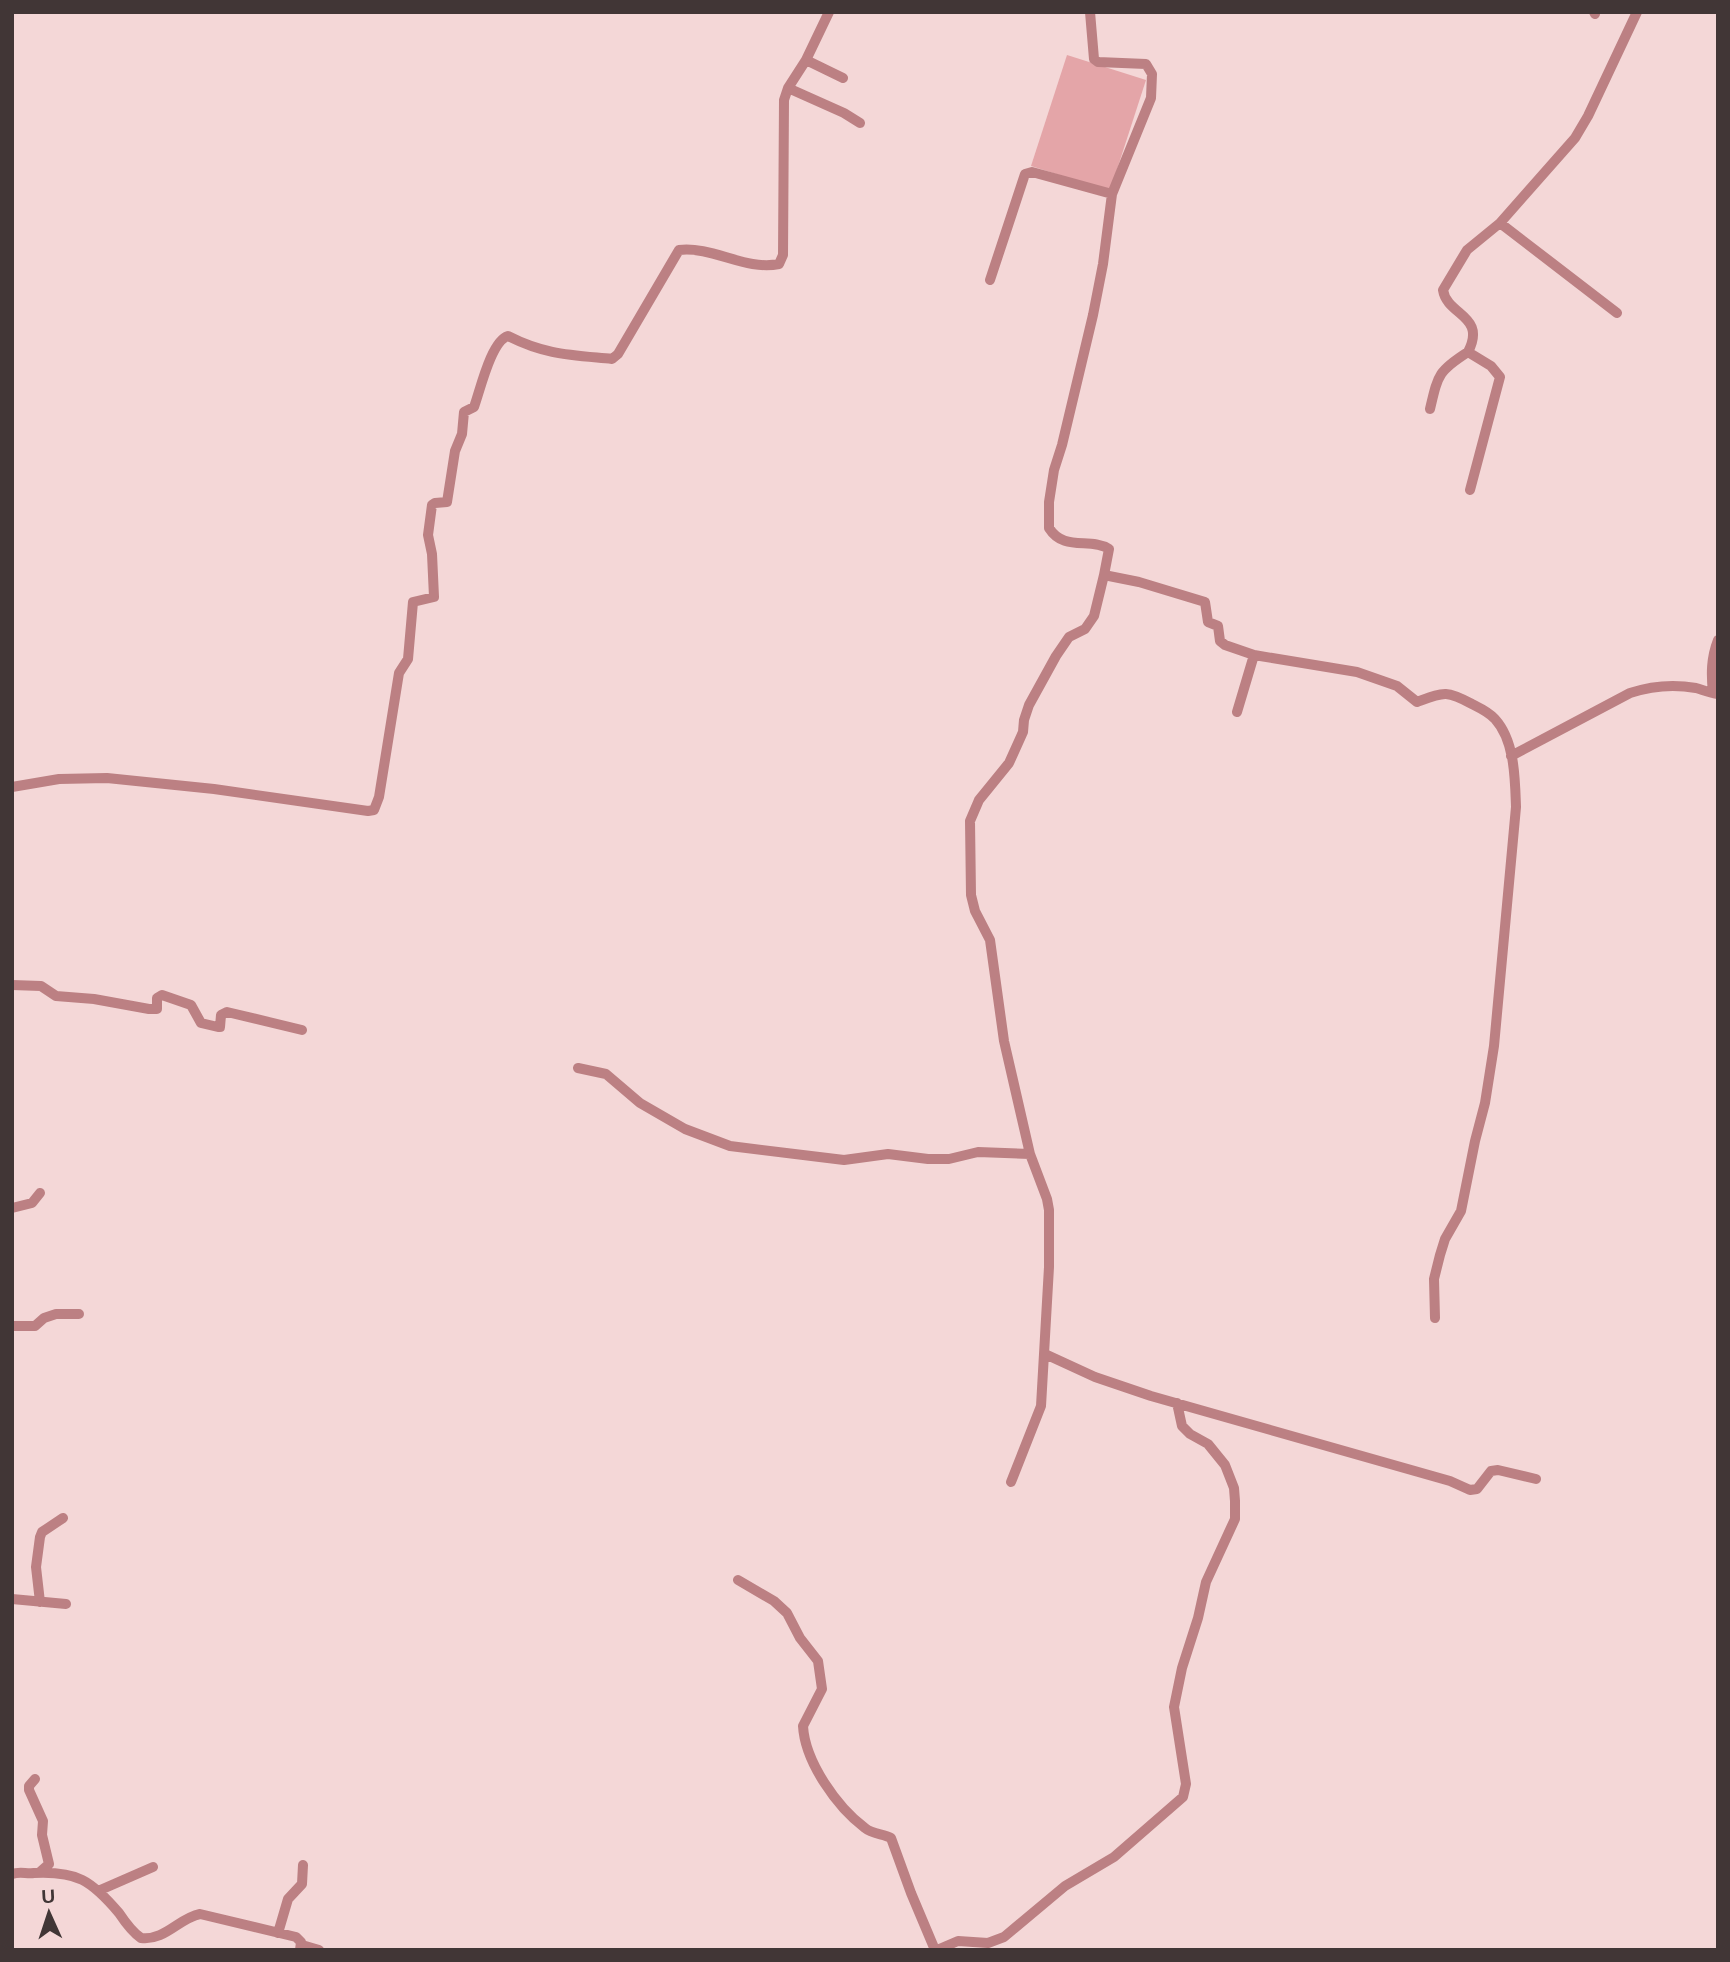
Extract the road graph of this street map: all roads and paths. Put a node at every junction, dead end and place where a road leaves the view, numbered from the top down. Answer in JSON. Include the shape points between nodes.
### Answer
{"nodes":[{"id":1,"x":829,"y":12,"type":"edge"},
{"id":2,"x":1090,"y":12,"type":"edge"},
{"id":3,"x":1637,"y":12,"type":"edge"},
{"id":4,"x":806,"y":60,"type":"junction"},
{"id":5,"x":842,"y":78,"type":"dead end"},
{"id":6,"x":788,"y":88,"type":"junction"},
{"id":7,"x":860,"y":123,"type":"dead end"},
{"id":8,"x":1112,"y":194,"type":"junction"},
{"id":9,"x":1500,"y":223,"type":"junction"},
{"id":10,"x":990,"y":280,"type":"dead end"},
{"id":11,"x":1616,"y":313,"type":"dead end"},
{"id":12,"x":1468,"y":352,"type":"junction"},
{"id":13,"x":1430,"y":409,"type":"dead end"},
{"id":14,"x":1470,"y":491,"type":"dead end"},
{"id":15,"x":1104,"y":575,"type":"junction"},
{"id":16,"x":1718,"y":640,"type":"edge"},
{"id":17,"x":1254,"y":655,"type":"junction"},
{"id":18,"x":1715,"y":693,"type":"edge"},
{"id":19,"x":1237,"y":712,"type":"dead end"},
{"id":20,"x":1511,"y":756,"type":"junction"},
{"id":21,"x":12,"y":786,"type":"edge"},
{"id":22,"x":12,"y":985,"type":"edge"},
{"id":23,"x":302,"y":1030,"type":"dead end"},
{"id":24,"x":578,"y":1068,"type":"dead end"},
{"id":25,"x":1030,"y":1154,"type":"junction"},
{"id":26,"x":40,"y":1193,"type":"dead end"},
{"id":27,"x":12,"y":1208,"type":"edge"},
{"id":28,"x":79,"y":1314,"type":"dead end"},
{"id":29,"x":1435,"y":1318,"type":"dead end"},
{"id":30,"x":12,"y":1326,"type":"edge"},
{"id":31,"x":1045,"y":1354,"type":"junction"},
{"id":32,"x":1177,"y":1404,"type":"junction"},
{"id":33,"x":1536,"y":1479,"type":"dead end"},
{"id":34,"x":1011,"y":1482,"type":"dead end"},
{"id":35,"x":63,"y":1518,"type":"dead end"},
{"id":36,"x":738,"y":1580,"type":"dead end"},
{"id":37,"x":12,"y":1599,"type":"edge"},
{"id":38,"x":40,"y":1602,"type":"junction"},
{"id":39,"x":66,"y":1604,"type":"dead end"},
{"id":40,"x":35,"y":1779,"type":"dead end"},
{"id":41,"x":303,"y":1866,"type":"dead end"},
{"id":42,"x":153,"y":1867,"type":"dead end"},
{"id":43,"x":39,"y":1872,"type":"junction"},
{"id":44,"x":12,"y":1874,"type":"edge"},
{"id":45,"x":98,"y":1891,"type":"junction"},
{"id":46,"x":278,"y":1933,"type":"junction"},
{"id":47,"x":1004,"y":1937,"type":"junction"},
{"id":48,"x":301,"y":1947,"type":"edge"},
{"id":49,"x":319,"y":1950,"type":"edge"},
{"id":50,"x":936,"y":1950,"type":"edge"},
{"id":51,"x":998,"y":1950,"type":"edge"}],
"edges":[{"from":1,"to":4,"type":"street"},
{"from":2,"to":8,"type":"street","via":[[1094,59],[1146,64],[1152,74],[1148,109]]},
{"from":3,"to":9,"type":"street","via":[[1575,138]]},
{"from":4,"to":5,"type":"street"},
{"from":4,"to":6,"type":"street"},
{"from":6,"to":7,"type":"street"},
{"from":6,"to":21,"type":"street","via":[[784,100],[783,255],[779,264],[679,250],[612,359],[540,350],[508,336],[501,340],[481,380],[474,407],[464,412],[447,502],[432,505],[428,535],[434,597],[413,602],[407,662],[399,673],[374,810],[107,778]]},
{"from":8,"to":10,"type":"street","via":[[1032,172],[1025,174]]},
{"from":8,"to":15,"type":"street","via":[[1093,315],[1049,502],[1053,533],[1076,544],[1108,549]]},
{"from":9,"to":11,"type":"street"},
{"from":9,"to":12,"type":"street","via":[[1467,250],[1443,290],[1444,297],[1472,325]]},
{"from":12,"to":13,"type":"street","via":[[1437,377]]},
{"from":12,"to":14,"type":"street","via":[[1500,377]]},
{"from":15,"to":17,"type":"street","via":[[1205,602],[1208,622],[1218,626],[1220,640]]},
{"from":15,"to":25,"type":"street","via":[[1094,616],[1085,629],[1069,637],[1056,656],[1029,705],[1009,763],[979,800],[971,821],[971,895],[990,940],[1002,1031]]},
{"from":16,"to":18,"type":"street","via":[[1713,653]]},
{"from":17,"to":19,"type":"street"},
{"from":17,"to":20,"type":"street","via":[[1357,672],[1397,686],[1417,702],[1453,694],[1496,720]]},
{"from":18,"to":20,"type":"street","via":[[1672,686],[1645,688]]},
{"from":20,"to":29,"type":"street","via":[[1516,807],[1494,1046],[1461,1211],[1445,1239],[1434,1279]]},
{"from":22,"to":23,"type":"street","via":[[38,986],[56,996],[153,1010],[162,995],[191,1005],[201,1023],[220,1027],[221,1015],[227,1012]]},
{"from":24,"to":25,"type":"street","via":[[606,1074],[640,1103],[685,1129],[730,1146],[844,1160],[888,1153],[928,1159],[978,1153]]},
{"from":25,"to":31,"type":"street","via":[[1049,1210]]},
{"from":26,"to":27,"type":"street","via":[[32,1203]]},
{"from":28,"to":30,"type":"street","via":[[56,1314],[35,1326]]},
{"from":31,"to":32,"type":"street","via":[[1095,1377]]},
{"from":31,"to":34,"type":"street","via":[[1041,1406]]},
{"from":32,"to":33,"type":"street","via":[[1470,1490],[1477,1489],[1491,1471]]},
{"from":32,"to":47,"type":"street","via":[[1182,1426],[1208,1444],[1225,1465],[1235,1501],[1235,1519],[1206,1582],[1174,1707],[1186,1784],[1183,1797],[1114,1857],[1065,1886]]},
{"from":35,"to":38,"type":"street","via":[[40,1537],[36,1567]]},
{"from":36,"to":50,"type":"street","via":[[786,1613],[818,1661],[822,1689],[803,1726],[812,1761],[824,1783],[865,1828],[891,1838]]},
{"from":37,"to":38,"type":"street"},
{"from":38,"to":39,"type":"street"},
{"from":40,"to":43,"type":"street","via":[[29,1790],[43,1821],[49,1864]]},
{"from":41,"to":46,"type":"street","via":[[302,1884],[288,1899]]},
{"from":42,"to":45,"type":"street"},
{"from":43,"to":44,"type":"street"},
{"from":43,"to":45,"type":"street","via":[[77,1877]]},
{"from":45,"to":46,"type":"street","via":[[141,1938],[156,1937],[200,1914]]},
{"from":46,"to":48,"type":"street","via":[[298,1938]]},
{"from":47,"to":50,"type":"street","via":[[988,1943],[958,1941]]},
{"from":47,"to":51,"type":"street"},
{"from":48,"to":49,"type":"street"}]}
